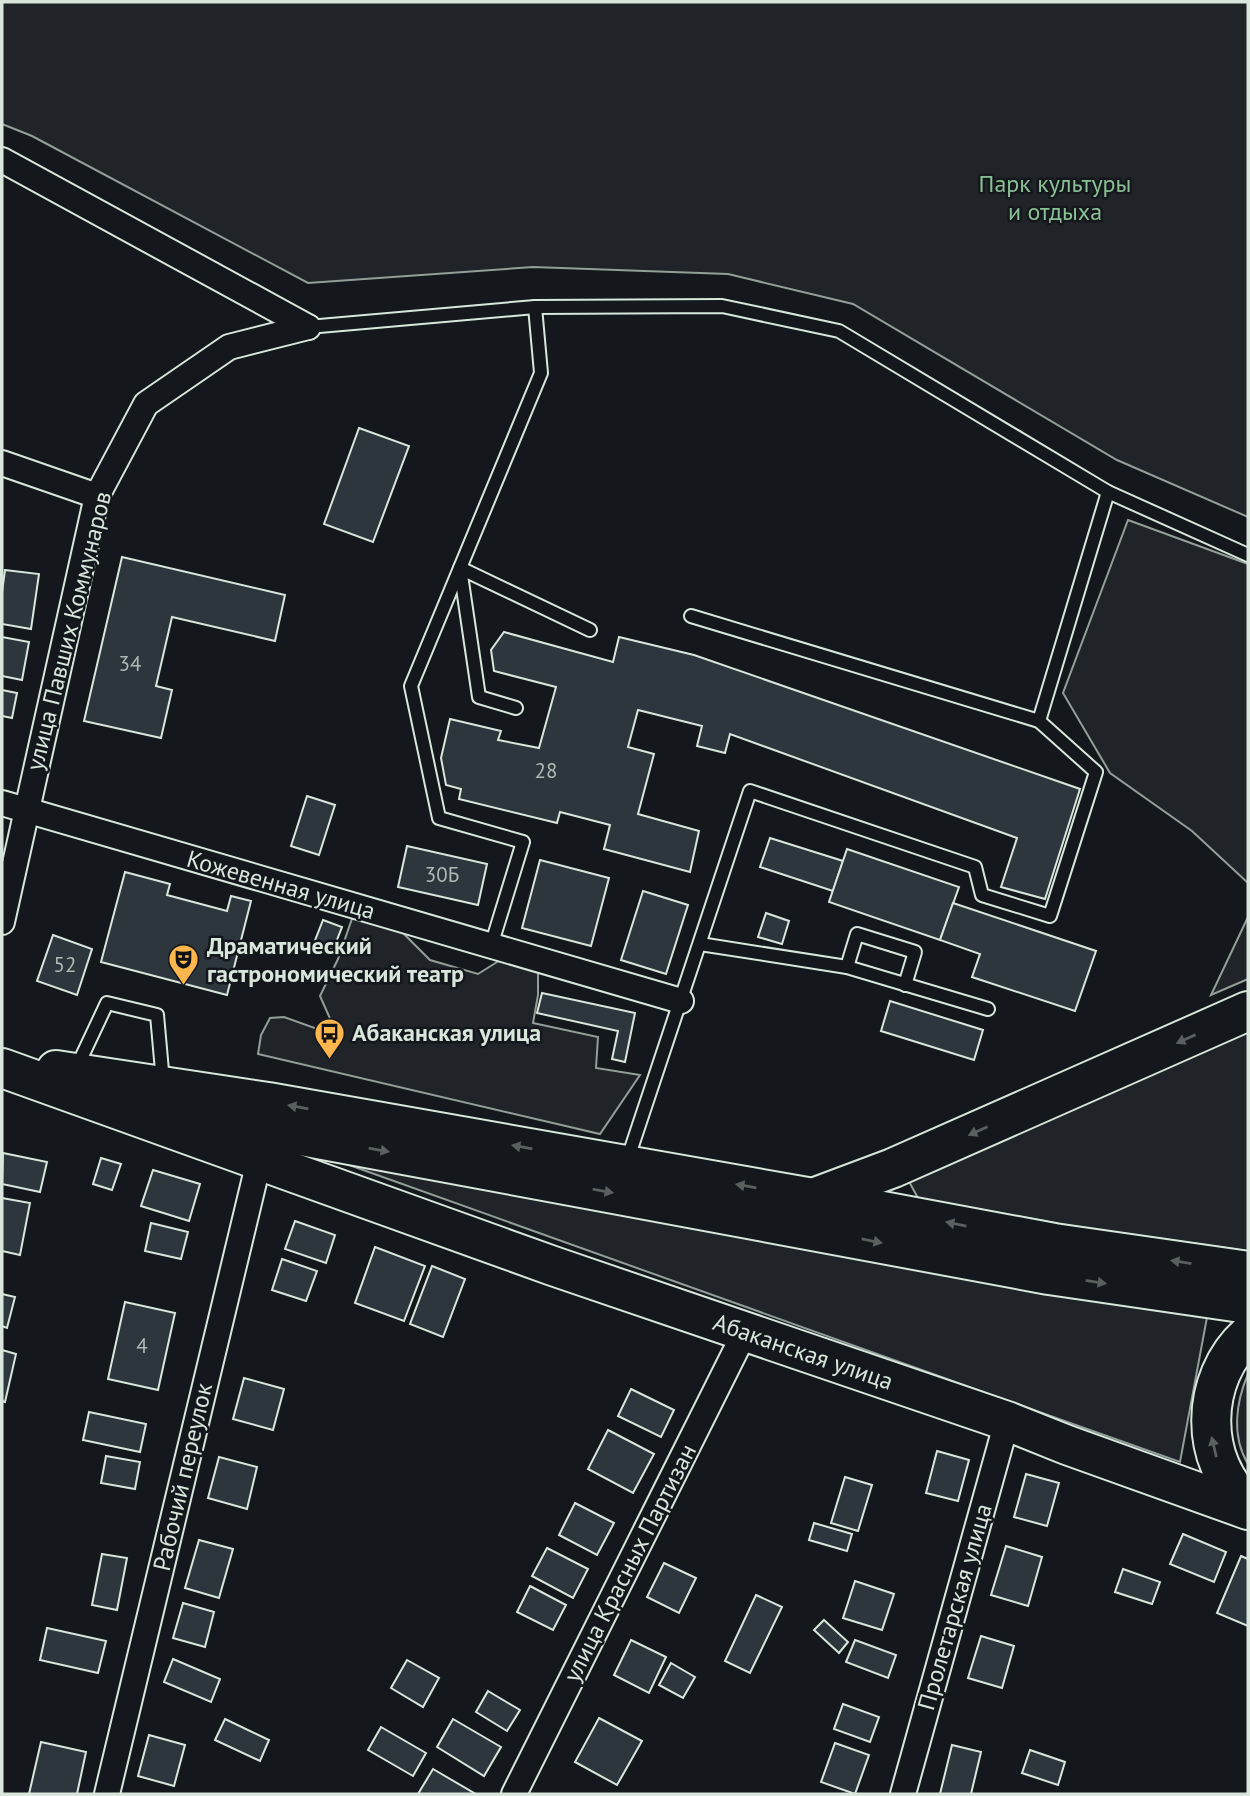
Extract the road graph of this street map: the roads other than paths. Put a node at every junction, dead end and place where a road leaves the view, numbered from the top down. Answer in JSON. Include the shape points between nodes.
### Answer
{"nodes":[{"id":1,"x":2,"y":160,"type":"edge"},
{"id":2,"x":535,"y":307,"type":"junction"},
{"id":3,"x":308,"y":327,"type":"junction"},
{"id":4,"x":2,"y":463,"type":"edge"},
{"id":5,"x":1108,"y":492,"type":"junction"},
{"id":6,"x":97,"y":496,"type":"junction"},
{"id":7,"x":1248,"y":555,"type":"edge"},
{"id":8,"x":460,"y":568,"type":"junction"},
{"id":9,"x":691,"y":615,"type":"dead end"},
{"id":10,"x":590,"y":630,"type":"dead end"},
{"id":11,"x":516,"y":708,"type":"dead end"},
{"id":12,"x":1039,"y":721,"type":"junction"},
{"id":13,"x":2,"y":803,"type":"edge"},
{"id":14,"x":26,"y":810,"type":"junction"},
{"id":15,"x":2,"y":922,"type":"edge"},
{"id":16,"x":699,"y":944,"type":"junction"},
{"id":17,"x":491,"y":947,"type":"junction"},
{"id":18,"x":847,"y":967,"type":"junction"},
{"id":19,"x":905,"y":985,"type":"junction"},
{"id":20,"x":681,"y":1001,"type":"junction"},
{"id":21,"x":988,"y":1009,"type":"dead end"},
{"id":22,"x":1248,"y":1011,"type":"edge"},
{"id":23,"x":2,"y":1065,"type":"edge"},
{"id":24,"x":74,"y":1073,"type":"junction"},
{"id":25,"x":163,"y":1086,"type":"junction"},
{"id":26,"x":259,"y":1161,"type":"junction"},
{"id":27,"x":626,"y":1166,"type":"junction"},
{"id":28,"x":813,"y":1198,"type":"junction"},
{"id":29,"x":1248,"y":1271,"type":"edge"},
{"id":30,"x":1248,"y":1304,"type":"edge"},
{"id":31,"x":745,"y":1332,"type":"junction"},
{"id":32,"x":1248,"y":1335,"type":"edge"},
{"id":33,"x":1007,"y":1420,"type":"junction"},
{"id":34,"x":1248,"y":1507,"type":"edge"},
{"id":35,"x":107,"y":1794,"type":"edge"},
{"id":36,"x":514,"y":1794,"type":"edge"},
{"id":37,"x":903,"y":1794,"type":"edge"}],
"edges":[{"from":1,"to":3,"type":"street"},
{"from":2,"to":3,"type":"lane"},
{"from":2,"to":5,"type":"lane","via":[[722,306],[839,331]]},
{"from":2,"to":8,"type":"lane","via":[[541,373]]},
{"from":3,"to":6,"type":"street","name":"улица Павших Коммунаров","via":[[229,347],[146,404]]},
{"from":4,"to":6,"type":"street"},
{"from":5,"to":7,"type":"lane"},
{"from":5,"to":12,"type":"lane"},
{"from":6,"to":14,"type":"street","name":"улица Павших Коммунаров"},
{"from":8,"to":10,"type":"lane"},
{"from":8,"to":11,"type":"lane","via":[[479,697]]},
{"from":8,"to":17,"type":"lane","via":[[411,687],[439,818],[523,842]]},
{"from":9,"to":12,"type":"lane"},
{"from":12,"to":16,"type":"lane","via":[[1096,772],[1050,916],[982,895],[975,867],[750,791]]},
{"from":13,"to":14,"type":"street","name":"Кожевенная улица"},
{"from":14,"to":15,"type":"street","name":"улица Павших Коммунаров"},
{"from":14,"to":17,"type":"street","name":"Кожевенная улица"},
{"from":16,"to":18,"type":"lane"},
{"from":16,"to":20,"type":"lane"},
{"from":17,"to":20,"type":"street","name":"Кожевенная улица"},
{"from":18,"to":19,"type":"lane"},
{"from":18,"to":19,"type":"lane","via":[[857,934],[915,952]]},
{"from":19,"to":21,"type":"lane"},
{"from":20,"to":27,"type":"lane"},
{"from":22,"to":28,"type":"main road","one_way":true,"via":[[893,1168]]},
{"from":23,"to":24,"type":"main road"},
{"from":23,"to":26,"type":"main road","name":"Абаканская улица"},
{"from":23,"to":30,"type":"main road","one_way":true,"via":[[264,1129],[1049,1275]]},
{"from":24,"to":25,"type":"main road"},
{"from":24,"to":25,"type":"lane","via":[[107,1003],[157,1015]]},
{"from":27,"to":25,"type":"main road","one_way":true},
{"from":26,"to":31,"type":"main road","name":"Абаканская улица"},
{"from":26,"to":35,"type":"street","name":"Рабочий переулок"},
{"from":28,"to":27,"type":"main road","one_way":true},
{"from":29,"to":28,"type":"main road","one_way":true,"via":[[1054,1243]]},
{"from":31,"to":33,"type":"main road","name":"Абаканская улица"},
{"from":31,"to":36,"type":"street","name":"улица Красных Партизан"},
{"from":34,"to":32,"type":"main road","one_way":true,"via":[[1223,1475],[1213,1446],[1210,1415],[1228,1359]]},
{"from":33,"to":34,"type":"main road","name":"Абаканская улица"},
{"from":33,"to":37,"type":"street","name":"Пролетарская улица"}]}
